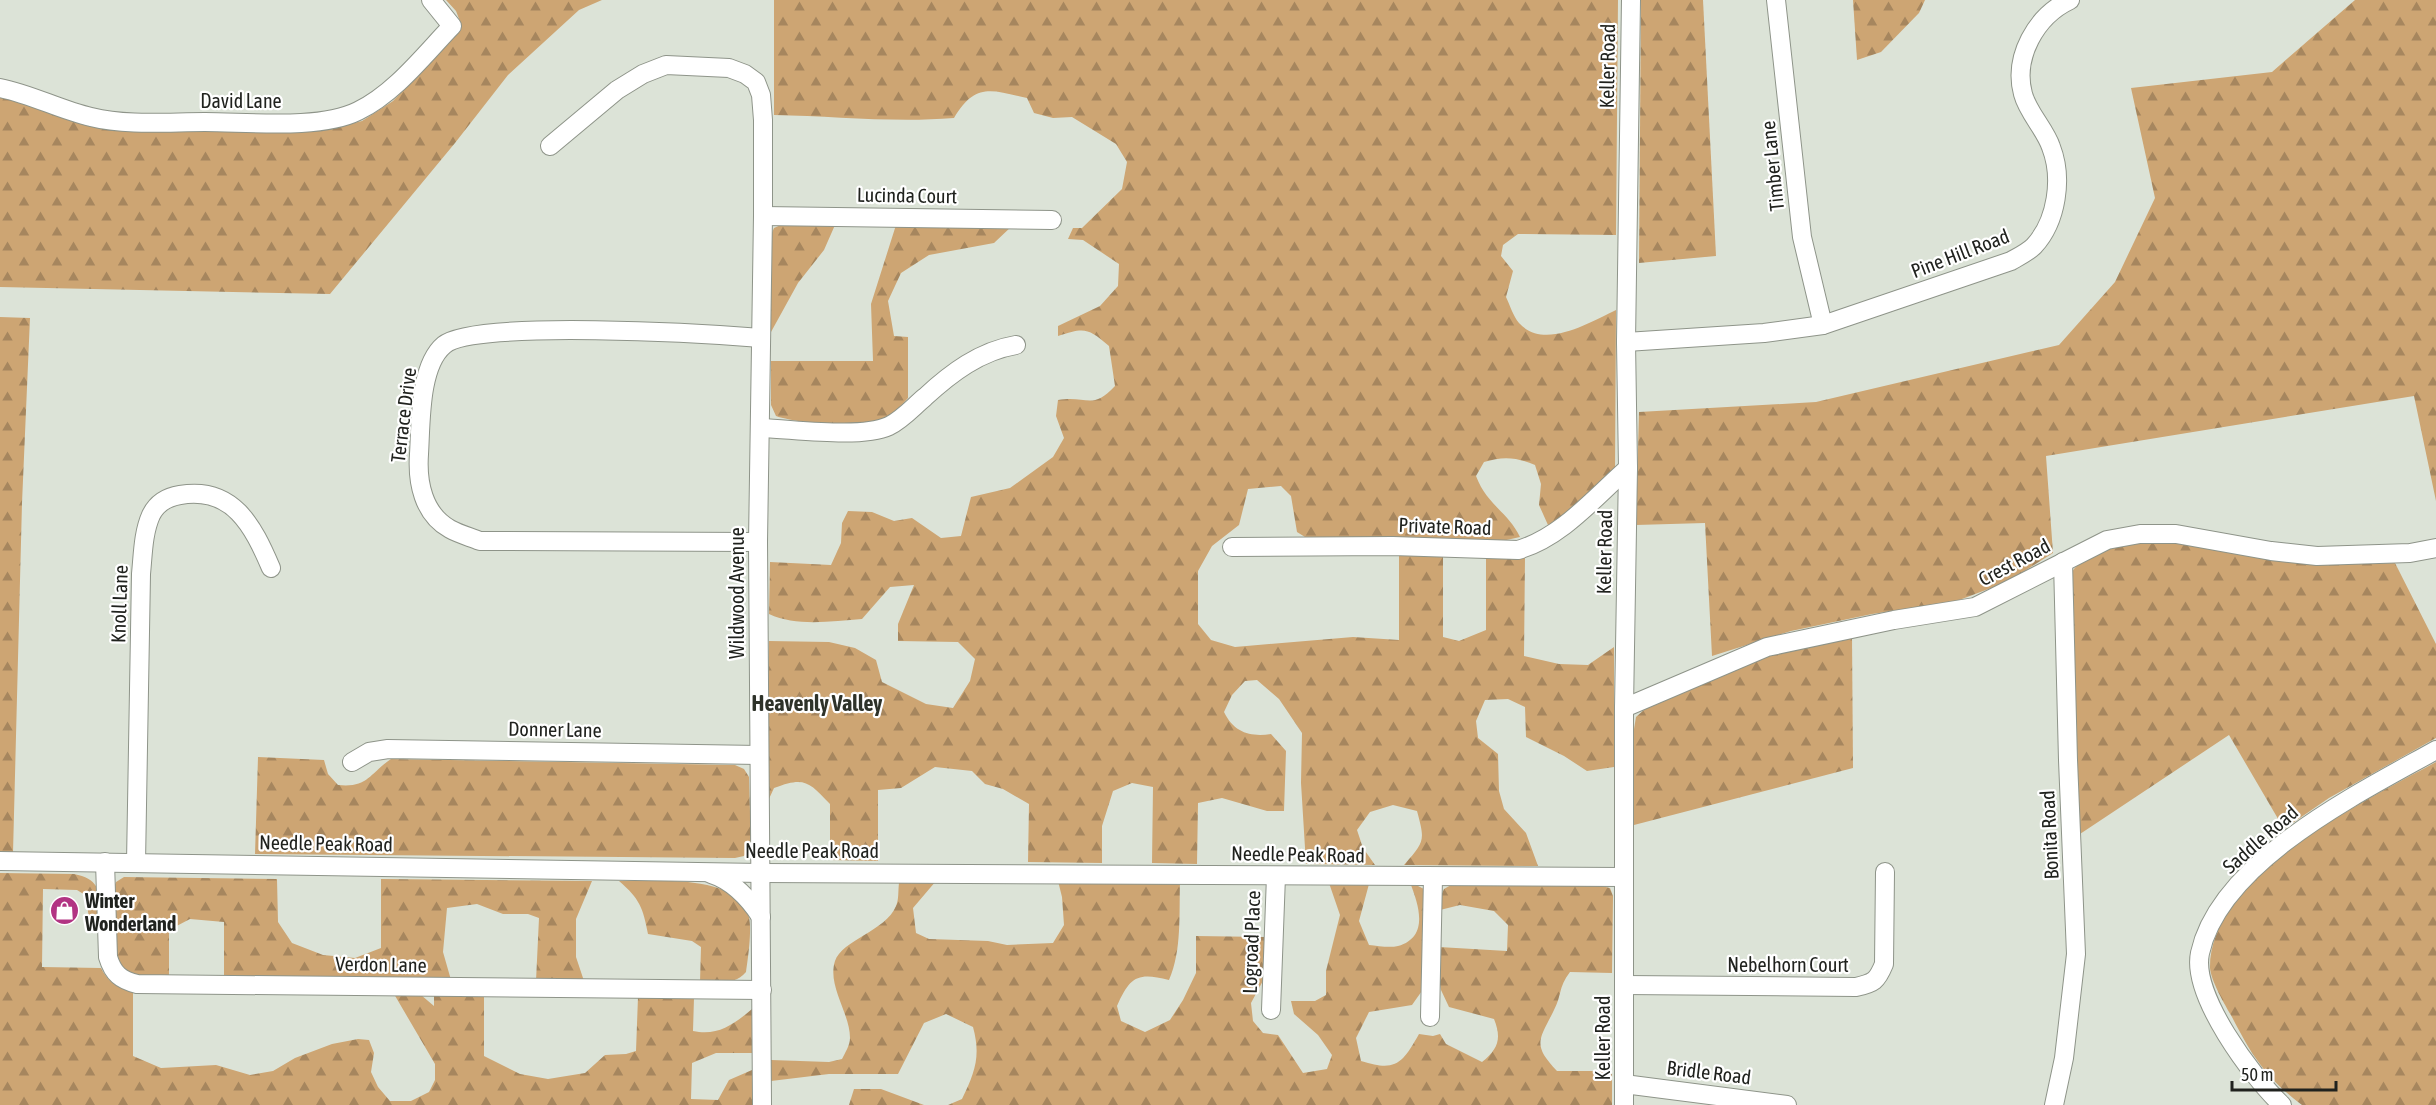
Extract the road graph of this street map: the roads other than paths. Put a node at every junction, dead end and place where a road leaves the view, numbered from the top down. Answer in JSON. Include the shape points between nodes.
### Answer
{"nodes":[{"id":1,"x":431,"y":0,"type":"edge"},
{"id":2,"x":1631,"y":0,"type":"edge"},
{"id":3,"x":1776,"y":0,"type":"edge"},
{"id":4,"x":2070,"y":0,"type":"edge"},
{"id":5,"x":0,"y":88,"type":"edge"},
{"id":6,"x":550,"y":146,"type":"dead end"},
{"id":7,"x":763,"y":216,"type":"junction"},
{"id":8,"x":1052,"y":220,"type":"dead end"},
{"id":9,"x":1823,"y":325,"type":"junction"},
{"id":10,"x":761,"y":339,"type":"junction"},
{"id":11,"x":1626,"y":342,"type":"junction"},
{"id":12,"x":1016,"y":345,"type":"dead end"},
{"id":13,"x":760,"y":428,"type":"junction"},
{"id":14,"x":1628,"y":468,"type":"junction"},
{"id":15,"x":758,"y":542,"type":"junction"},
{"id":16,"x":1232,"y":547,"type":"dead end"},
{"id":17,"x":2436,"y":548,"type":"edge"},
{"id":18,"x":2063,"y":562,"type":"junction"},
{"id":19,"x":271,"y":568,"type":"dead end"},
{"id":20,"x":1624,"y":708,"type":"junction"},
{"id":21,"x":2436,"y":750,"type":"edge"},
{"id":22,"x":759,"y":755,"type":"junction"},
{"id":23,"x":352,"y":762,"type":"dead end"},
{"id":24,"x":0,"y":861,"type":"edge"},
{"id":25,"x":105,"y":862,"type":"junction"},
{"id":26,"x":136,"y":863,"type":"junction"},
{"id":27,"x":706,"y":872,"type":"junction"},
{"id":28,"x":1885,"y":872,"type":"dead end"},
{"id":29,"x":761,"y":873,"type":"junction"},
{"id":30,"x":1276,"y":876,"type":"junction"},
{"id":31,"x":1623,"y":877,"type":"junction"},
{"id":32,"x":1433,"y":878,"type":"junction"},
{"id":33,"x":761,"y":917,"type":"junction"},
{"id":34,"x":1624,"y":985,"type":"junction"},
{"id":35,"x":762,"y":990,"type":"junction"},
{"id":36,"x":1271,"y":1010,"type":"dead end"},
{"id":37,"x":1430,"y":1017,"type":"dead end"},
{"id":38,"x":1624,"y":1084,"type":"junction"},
{"id":39,"x":762,"y":1105,"type":"edge"},
{"id":40,"x":1624,"y":1105,"type":"edge"},
{"id":41,"x":1787,"y":1105,"type":"edge"},
{"id":42,"x":2054,"y":1105,"type":"edge"},
{"id":43,"x":2282,"y":1105,"type":"edge"}],
"edges":[{"from":1,"to":5,"type":"street","name":"David Lane","via":[[452,26],[381,97],[357,112],[331,120],[180,122],[93,118]]},
{"from":2,"to":11,"type":"street","name":"Keller Road"},
{"from":3,"to":9,"type":"street","name":"Timber Lane","via":[[1802,237]]},
{"from":4,"to":9,"type":"street","name":"Pine Hill Road","via":[[2056,6],[2038,25],[2025,49],[2020,72],[2023,96],[2051,146],[2057,173],[2051,220],[2034,246],[2002,265]]},
{"from":6,"to":7,"type":"street","name":"Wildwood Avenue","via":[[617,90],[643,74],[666,65],[729,68],[756,82],[761,94]]},
{"from":7,"to":8,"type":"street","name":"Lucinda Court"},
{"from":7,"to":10,"type":"street","name":"Wildwood Avenue"},
{"from":9,"to":11,"type":"street","name":"Pine Hill Road"},
{"from":10,"to":13,"type":"street","name":"Wildwood Avenue"},
{"from":10,"to":15,"type":"street","name":"Terrace Drive","via":[[641,332],[502,332],[469,335],[444,344],[431,362],[425,384],[418,470],[430,510],[449,528],[480,541]]},
{"from":11,"to":14,"type":"street","name":"Keller Road"},
{"from":12,"to":13,"type":"street","via":[[969,362],[900,420],[875,431]]},
{"from":13,"to":15,"type":"street","name":"Wildwood Avenue"},
{"from":14,"to":16,"type":"street","name":"Private Road","via":[[1553,534],[1518,550]]},
{"from":14,"to":20,"type":"street","name":"Keller Road"},
{"from":15,"to":22,"type":"street","name":"Wildwood Avenue"},
{"from":17,"to":18,"type":"street","name":"Crest Road","via":[[2409,553],[2317,556],[2176,534],[2140,534],[2107,540]]},
{"from":18,"to":20,"type":"street","name":"Crest Road","via":[[1975,607],[1767,647]]},
{"from":18,"to":42,"type":"street","name":"Bonita Road","via":[[2076,954],[2064,1058]]},
{"from":19,"to":26,"type":"street","name":"Knoll Lane","via":[[257,535],[237,508],[215,496],[194,492],[167,497],[152,513],[144,538],[141,574]]},
{"from":20,"to":31,"type":"street","name":"Keller Road"},
{"from":21,"to":43,"type":"street","name":"Saddle Road","via":[[2329,810],[2284,842],[2252,870],[2210,927],[2200,953],[2200,975],[2210,1001],[2235,1050]]},
{"from":22,"to":23,"type":"street","name":"Donner Lane","via":[[388,749],[369,752]]},
{"from":22,"to":29,"type":"street","name":"Wildwood Avenue"},
{"from":24,"to":25,"type":"street","name":"Needle Peak Road"},
{"from":25,"to":26,"type":"street","name":"Needle Peak Road"},
{"from":25,"to":35,"type":"street","name":"Verdon Lane","via":[[111,969],[122,981],[137,984]]},
{"from":26,"to":27,"type":"street","name":"Needle Peak Road"},
{"from":27,"to":29,"type":"street","name":"Needle Peak Road"},
{"from":27,"to":33,"type":"street","via":[[719,876],[746,895]]},
{"from":28,"to":34,"type":"street","name":"Nebelhorn Court","via":[[1884,964],[1872,983],[1856,987]]},
{"from":29,"to":30,"type":"street","name":"Needle Peak Road"},
{"from":29,"to":33,"type":"street","name":"Wildwood Avenue"},
{"from":30,"to":32,"type":"street","name":"Needle Peak Road"},
{"from":30,"to":36,"type":"street","name":"Logroad Place"},
{"from":31,"to":32,"type":"street","name":"Needle Peak Road"},
{"from":31,"to":34,"type":"street","name":"Keller Road"},
{"from":32,"to":37,"type":"street"},
{"from":33,"to":35,"type":"street","name":"Wildwood Avenue"},
{"from":34,"to":38,"type":"street","name":"Keller Road"},
{"from":35,"to":39,"type":"street","name":"Wildwood Avenue"},
{"from":38,"to":40,"type":"street","name":"Keller Road"},
{"from":38,"to":41,"type":"street","name":"Bridle Road"}]}
